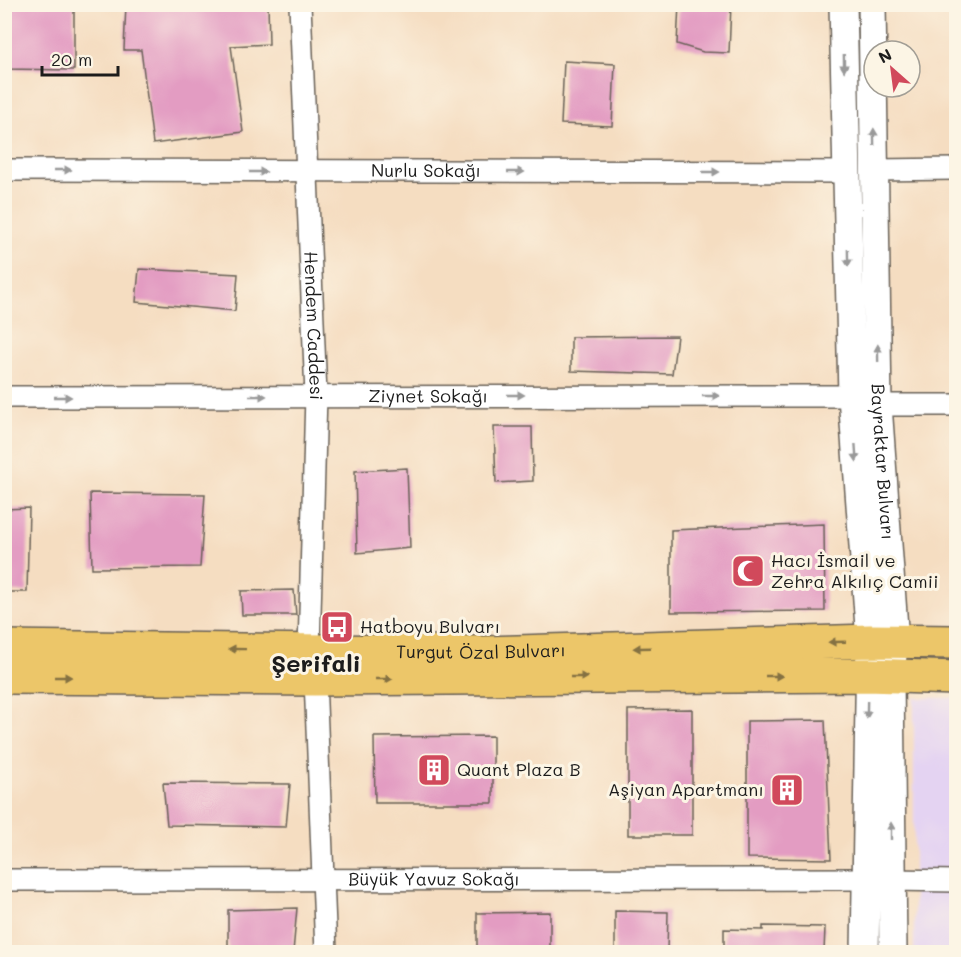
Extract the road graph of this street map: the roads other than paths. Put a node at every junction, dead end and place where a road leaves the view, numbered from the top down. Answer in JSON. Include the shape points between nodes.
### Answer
{"nodes":[{"id":1,"x":300,"y":4,"type":"edge"},
{"id":2,"x":843,"y":4,"type":"edge"},
{"id":3,"x":872,"y":4,"type":"edge"},
{"id":4,"x":957,"y":169,"type":"edge"},
{"id":5,"x":4,"y":170,"type":"edge"},
{"id":6,"x":875,"y":170,"type":"junction"},
{"id":7,"x":306,"y":172,"type":"junction"},
{"id":8,"x":846,"y":172,"type":"junction"},
{"id":9,"x":316,"y":395,"type":"junction"},
{"id":10,"x":852,"y":396,"type":"junction"},
{"id":11,"x":4,"y":397,"type":"edge"},
{"id":12,"x":878,"y":405,"type":"junction"},
{"id":13,"x":957,"y":405,"type":"edge"},
{"id":14,"x":883,"y":641,"type":"junction"},
{"id":15,"x":957,"y":642,"type":"edge"},
{"id":16,"x":4,"y":647,"type":"edge"},
{"id":17,"x":312,"y":664,"type":"junction"},
{"id":18,"x":879,"y":676,"type":"junction"},
{"id":19,"x":4,"y":677,"type":"edge"},
{"id":20,"x":957,"y":678,"type":"edge"},
{"id":21,"x":322,"y":879,"type":"junction"},
{"id":22,"x":864,"y":879,"type":"junction"},
{"id":23,"x":4,"y":880,"type":"edge"},
{"id":24,"x":891,"y":880,"type":"junction"},
{"id":25,"x":957,"y":881,"type":"edge"},
{"id":26,"x":326,"y":952,"type":"edge"},
{"id":27,"x":865,"y":952,"type":"edge"},
{"id":28,"x":893,"y":952,"type":"edge"}],
"edges":[{"from":1,"to":7,"type":"street","name":"Hendem Caddesi"},
{"from":2,"to":8,"type":"street","name":"Bayraktar Bulvarı","one_way":true},
{"from":6,"to":3,"type":"street","name":"Bayraktar Bulvarı","one_way":true},
{"from":4,"to":6,"type":"street"},
{"from":5,"to":7,"type":"street","name":"Nurlu Sokağı","one_way":true},
{"from":12,"to":6,"type":"street","name":"Bayraktar Bulvarı","one_way":true},
{"from":7,"to":8,"type":"street","name":"Nurlu Sokağı","one_way":true},
{"from":7,"to":9,"type":"street","name":"Hendem Caddesi"},
{"from":8,"to":10,"type":"street","name":"Bayraktar Bulvarı","one_way":true},
{"from":9,"to":10,"type":"street","name":"Ziynet Sokağı","one_way":true},
{"from":11,"to":9,"type":"street","name":"Ziynet Sokağı","one_way":true},
{"from":9,"to":17,"type":"street","name":"Hendem Caddesi"},
{"from":10,"to":14,"type":"street","name":"Bayraktar Bulvarı","one_way":true},
{"from":12,"to":13,"type":"street"},
{"from":12,"to":14,"type":"street","name":"Bayraktar Bulvarı"},
{"from":14,"to":15,"type":"main road","name":"Turgut Özal Bulvarı"},
{"from":14,"to":17,"type":"main road","name":"Turgut Özal Bulvarı","one_way":true,"via":[[484,652]]},
{"from":14,"to":18,"type":"street","name":"Bayraktar Bulvarı"},
{"from":17,"to":16,"type":"main road","name":"Turgut Özal Bulvarı","one_way":true},
{"from":17,"to":18,"type":"main road","name":"Turgut Özal Bulvarı","one_way":true},
{"from":19,"to":17,"type":"main road","name":"Turgut Özal Bulvarı","one_way":true},
{"from":17,"to":21,"type":"street","name":"Hendem Caddesi"},
{"from":18,"to":20,"type":"main road","name":"Turgut Özal Bulvarı"},
{"from":18,"to":22,"type":"street","name":"Bayraktar Bulvarı","one_way":true},
{"from":24,"to":18,"type":"street","name":"Bayraktar Bulvarı","one_way":true},
{"from":21,"to":22,"type":"street","name":"Büyük Yavuz Sokağı"},
{"from":21,"to":23,"type":"street","name":"Büyük Yavuz Sokağı"},
{"from":21,"to":26,"type":"street","name":"Hendem Caddesi"},
{"from":22,"to":27,"type":"street","name":"Bayraktar Bulvarı"},
{"from":24,"to":25,"type":"street"},
{"from":24,"to":28,"type":"street","name":"Bayraktar Bulvarı"}]}
